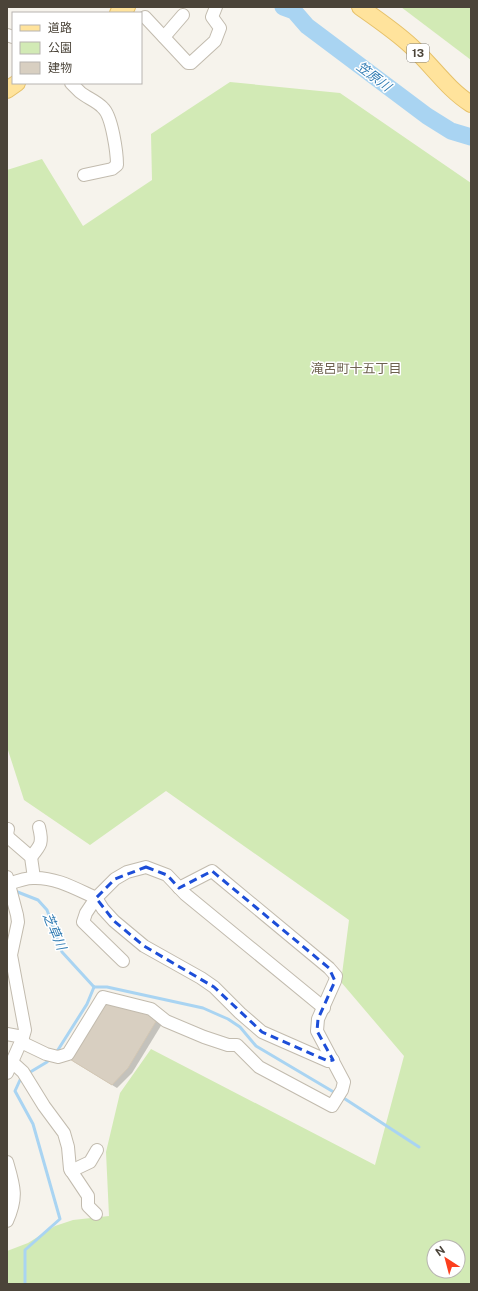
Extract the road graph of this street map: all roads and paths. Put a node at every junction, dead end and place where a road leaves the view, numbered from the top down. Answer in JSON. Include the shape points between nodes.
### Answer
{"nodes":[{"id":1,"x":216,"y":7,"type":"edge"},
{"id":2,"x":360,"y":7,"type":"edge"},
{"id":3,"x":183,"y":15,"type":"dead end"},
{"id":4,"x":145,"y":17,"type":"dead end"},
{"id":5,"x":164,"y":37,"type":"junction"},
{"id":6,"x":16,"y":84,"type":"edge"},
{"id":7,"x":72,"y":84,"type":"edge"},
{"id":8,"x":7,"y":90,"type":"edge"},
{"id":9,"x":471,"y":104,"type":"edge"},
{"id":10,"x":84,"y":175,"type":"dead end"},
{"id":11,"x":39,"y":828,"type":"dead end"},
{"id":12,"x":8,"y":829,"type":"dead end"},
{"id":13,"x":31,"y":857,"type":"junction"},
{"id":14,"x":34,"y":878,"type":"junction"},
{"id":15,"x":9,"y":888,"type":"edge"},
{"id":16,"x":180,"y":888,"type":"junction"},
{"id":17,"x":96,"y":898,"type":"junction"},
{"id":18,"x":12,"y":917,"type":"edge"},
{"id":19,"x":123,"y":961,"type":"dead end"},
{"id":20,"x":324,"y":1008,"type":"junction"},
{"id":21,"x":7,"y":1034,"type":"edge"},
{"id":22,"x":22,"y":1040,"type":"junction"},
{"id":23,"x":333,"y":1060,"type":"junction"},
{"id":24,"x":12,"y":1062,"type":"junction"},
{"id":25,"x":7,"y":1073,"type":"edge"},
{"id":26,"x":98,"y":1150,"type":"dead end"},
{"id":27,"x":7,"y":1162,"type":"edge"},
{"id":28,"x":71,"y":1171,"type":"junction"},
{"id":29,"x":96,"y":1214,"type":"dead end"},
{"id":30,"x":7,"y":1221,"type":"edge"}],
"edges":[{"from":1,"to":5,"type":"street","via":[[212,17],[220,28],[215,42],[191,63],[188,63]]},
{"from":2,"to":9,"type":"main road","number":"13","via":[[410,45],[446,84]]},
{"from":3,"to":5,"type":"street"},
{"from":4,"to":5,"type":"street"},
{"from":6,"to":8,"type":"main road"},
{"from":7,"to":10,"type":"street","via":[[104,108],[108,114],[115,144],[117,166]]},
{"from":11,"to":13,"type":"street","via":[[41,845]]},
{"from":12,"to":13,"type":"street","via":[[7,834],[10,838]]},
{"from":13,"to":14,"type":"street"},
{"from":14,"to":15,"type":"street"},
{"from":14,"to":17,"type":"street","via":[[63,882]]},
{"from":15,"to":18,"type":"street"},
{"from":16,"to":17,"type":"street","via":[[167,875],[146,866],[115,879]]},
{"from":16,"to":20,"type":"street"},
{"from":16,"to":20,"type":"street","via":[[212,871],[329,968],[336,976]]},
{"from":17,"to":19,"type":"street","via":[[83,922]]},
{"from":17,"to":23,"type":"street","via":[[102,909],[144,946],[214,987],[262,1032],[328,1061]]},
{"from":18,"to":22,"type":"street","via":[[18,922],[11,955],[25,1023]]},
{"from":20,"to":23,"type":"street","via":[[318,1019],[317,1031]]},
{"from":21,"to":22,"type":"street"},
{"from":22,"to":23,"type":"street","via":[[46,1054],[58,1057],[68,1054],[103,996],[151,1009],[166,1021],[204,1037],[228,1045],[237,1045],[260,1067],[332,1106],[344,1082]]},
{"from":22,"to":24,"type":"street"},
{"from":24,"to":25,"type":"street"},
{"from":24,"to":28,"type":"street","via":[[25,1075],[64,1133]]},
{"from":26,"to":28,"type":"street","via":[[90,1162]]},
{"from":27,"to":30,"type":"street","via":[[15,1198]]},
{"from":28,"to":29,"type":"street","via":[[88,1196],[88,1206]]}]}
